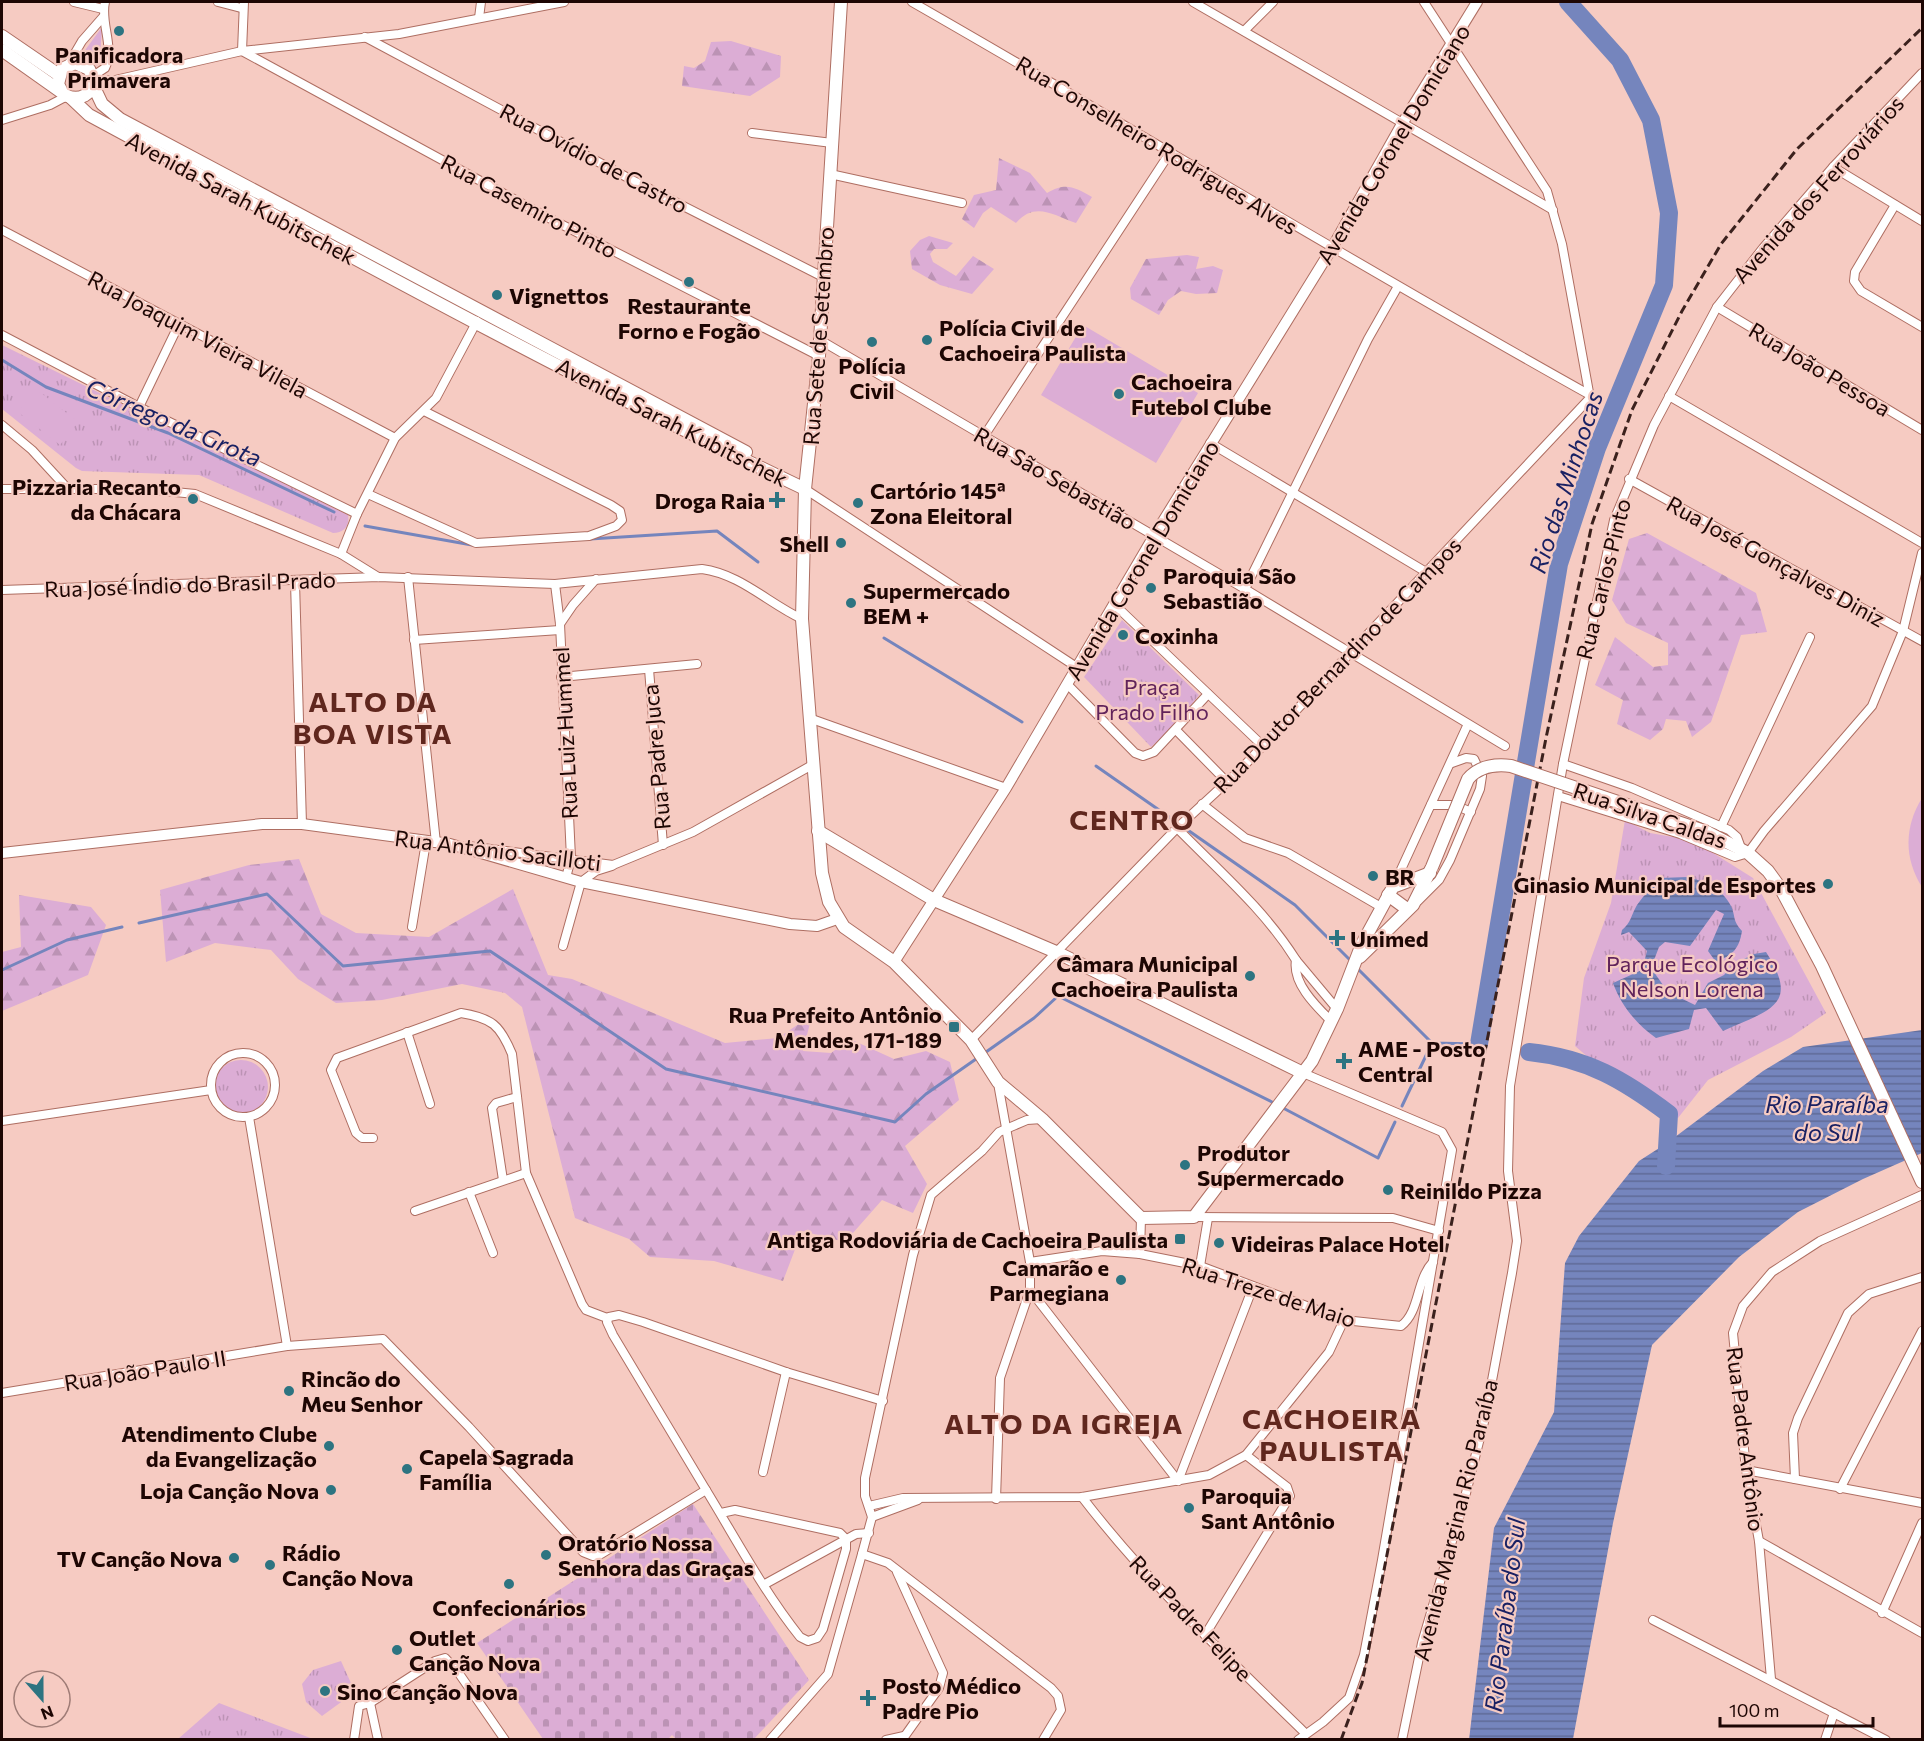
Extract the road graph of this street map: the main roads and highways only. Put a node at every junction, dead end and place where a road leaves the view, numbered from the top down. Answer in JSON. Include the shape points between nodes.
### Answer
{"nodes":[{"id":1,"x":842,"y":2,"type":"edge"},
{"id":2,"x":2,"y":41,"type":"edge"},
{"id":3,"x":59,"y":75,"type":"junction"},
{"id":4,"x":93,"y":80,"type":"junction"},
{"id":5,"x":66,"y":95,"type":"junction"},
{"id":6,"x":680,"y":424,"type":"junction"},
{"id":7,"x":805,"y":489,"type":"junction"},
{"id":8,"x":818,"y":831,"type":"junction"},
{"id":9,"x":1431,"y":870,"type":"junction"},
{"id":10,"x":1390,"y":891,"type":"junction"},
{"id":11,"x":1410,"y":907,"type":"junction"},
{"id":12,"x":1358,"y":960,"type":"junction"},
{"id":13,"x":1303,"y":1073,"type":"junction"},
{"id":14,"x":1923,"y":1182,"type":"edge"}],
"edges":[{"from":1,"to":7,"type":"main road","name":"Rua Sete de Setembro","via":[[819,356]]},
{"from":2,"to":3,"type":"main road","name":"Avenida Sarah Kubitschek"},
{"from":2,"to":5,"type":"main road","name":"Avenida Sarah Kubitschek"},
{"from":3,"to":4,"type":"main road","via":[[68,65],[83,64]]},
{"from":3,"to":5,"type":"main road","via":[[58,84]]},
{"from":4,"to":5,"type":"main road","via":[[85,96]]},
{"from":4,"to":6,"type":"main road","name":"Avenida Sarah Kubitschek","via":[[102,104],[120,119]]},
{"from":5,"to":6,"type":"main road","name":"Avenida Sarah Kubitschek","via":[[89,115],[366,265]]},
{"from":6,"to":7,"type":"main road","name":"Avenida Sarah Kubitschek"},
{"from":7,"to":8,"type":"main road","name":"Rua Sete de Setembro","via":[[802,619]]},
{"from":8,"to":13,"type":"main road","via":[[934,900],[1056,952]]},
{"from":8,"to":13,"type":"main road","name":"Rua Sete de Setembro","via":[[824,884],[837,919],[850,933],[894,962],[971,1040],[998,1082],[1042,1119],[1141,1218],[1194,1217]]},
{"from":9,"to":10,"type":"main road"},
{"from":9,"to":11,"type":"main road"},
{"from":9,"to":14,"type":"main road","name":"Rua Silva Caldas","bridge":true,"via":[[1463,790],[1472,775],[1486,767],[1511,766],[1707,832],[1744,851],[1768,871],[1801,923]]},
{"from":10,"to":11,"type":"main road"},
{"from":10,"to":12,"type":"main road","via":[[1362,944]]},
{"from":11,"to":12,"type":"main road"},
{"from":12,"to":13,"type":"main road"}]}
